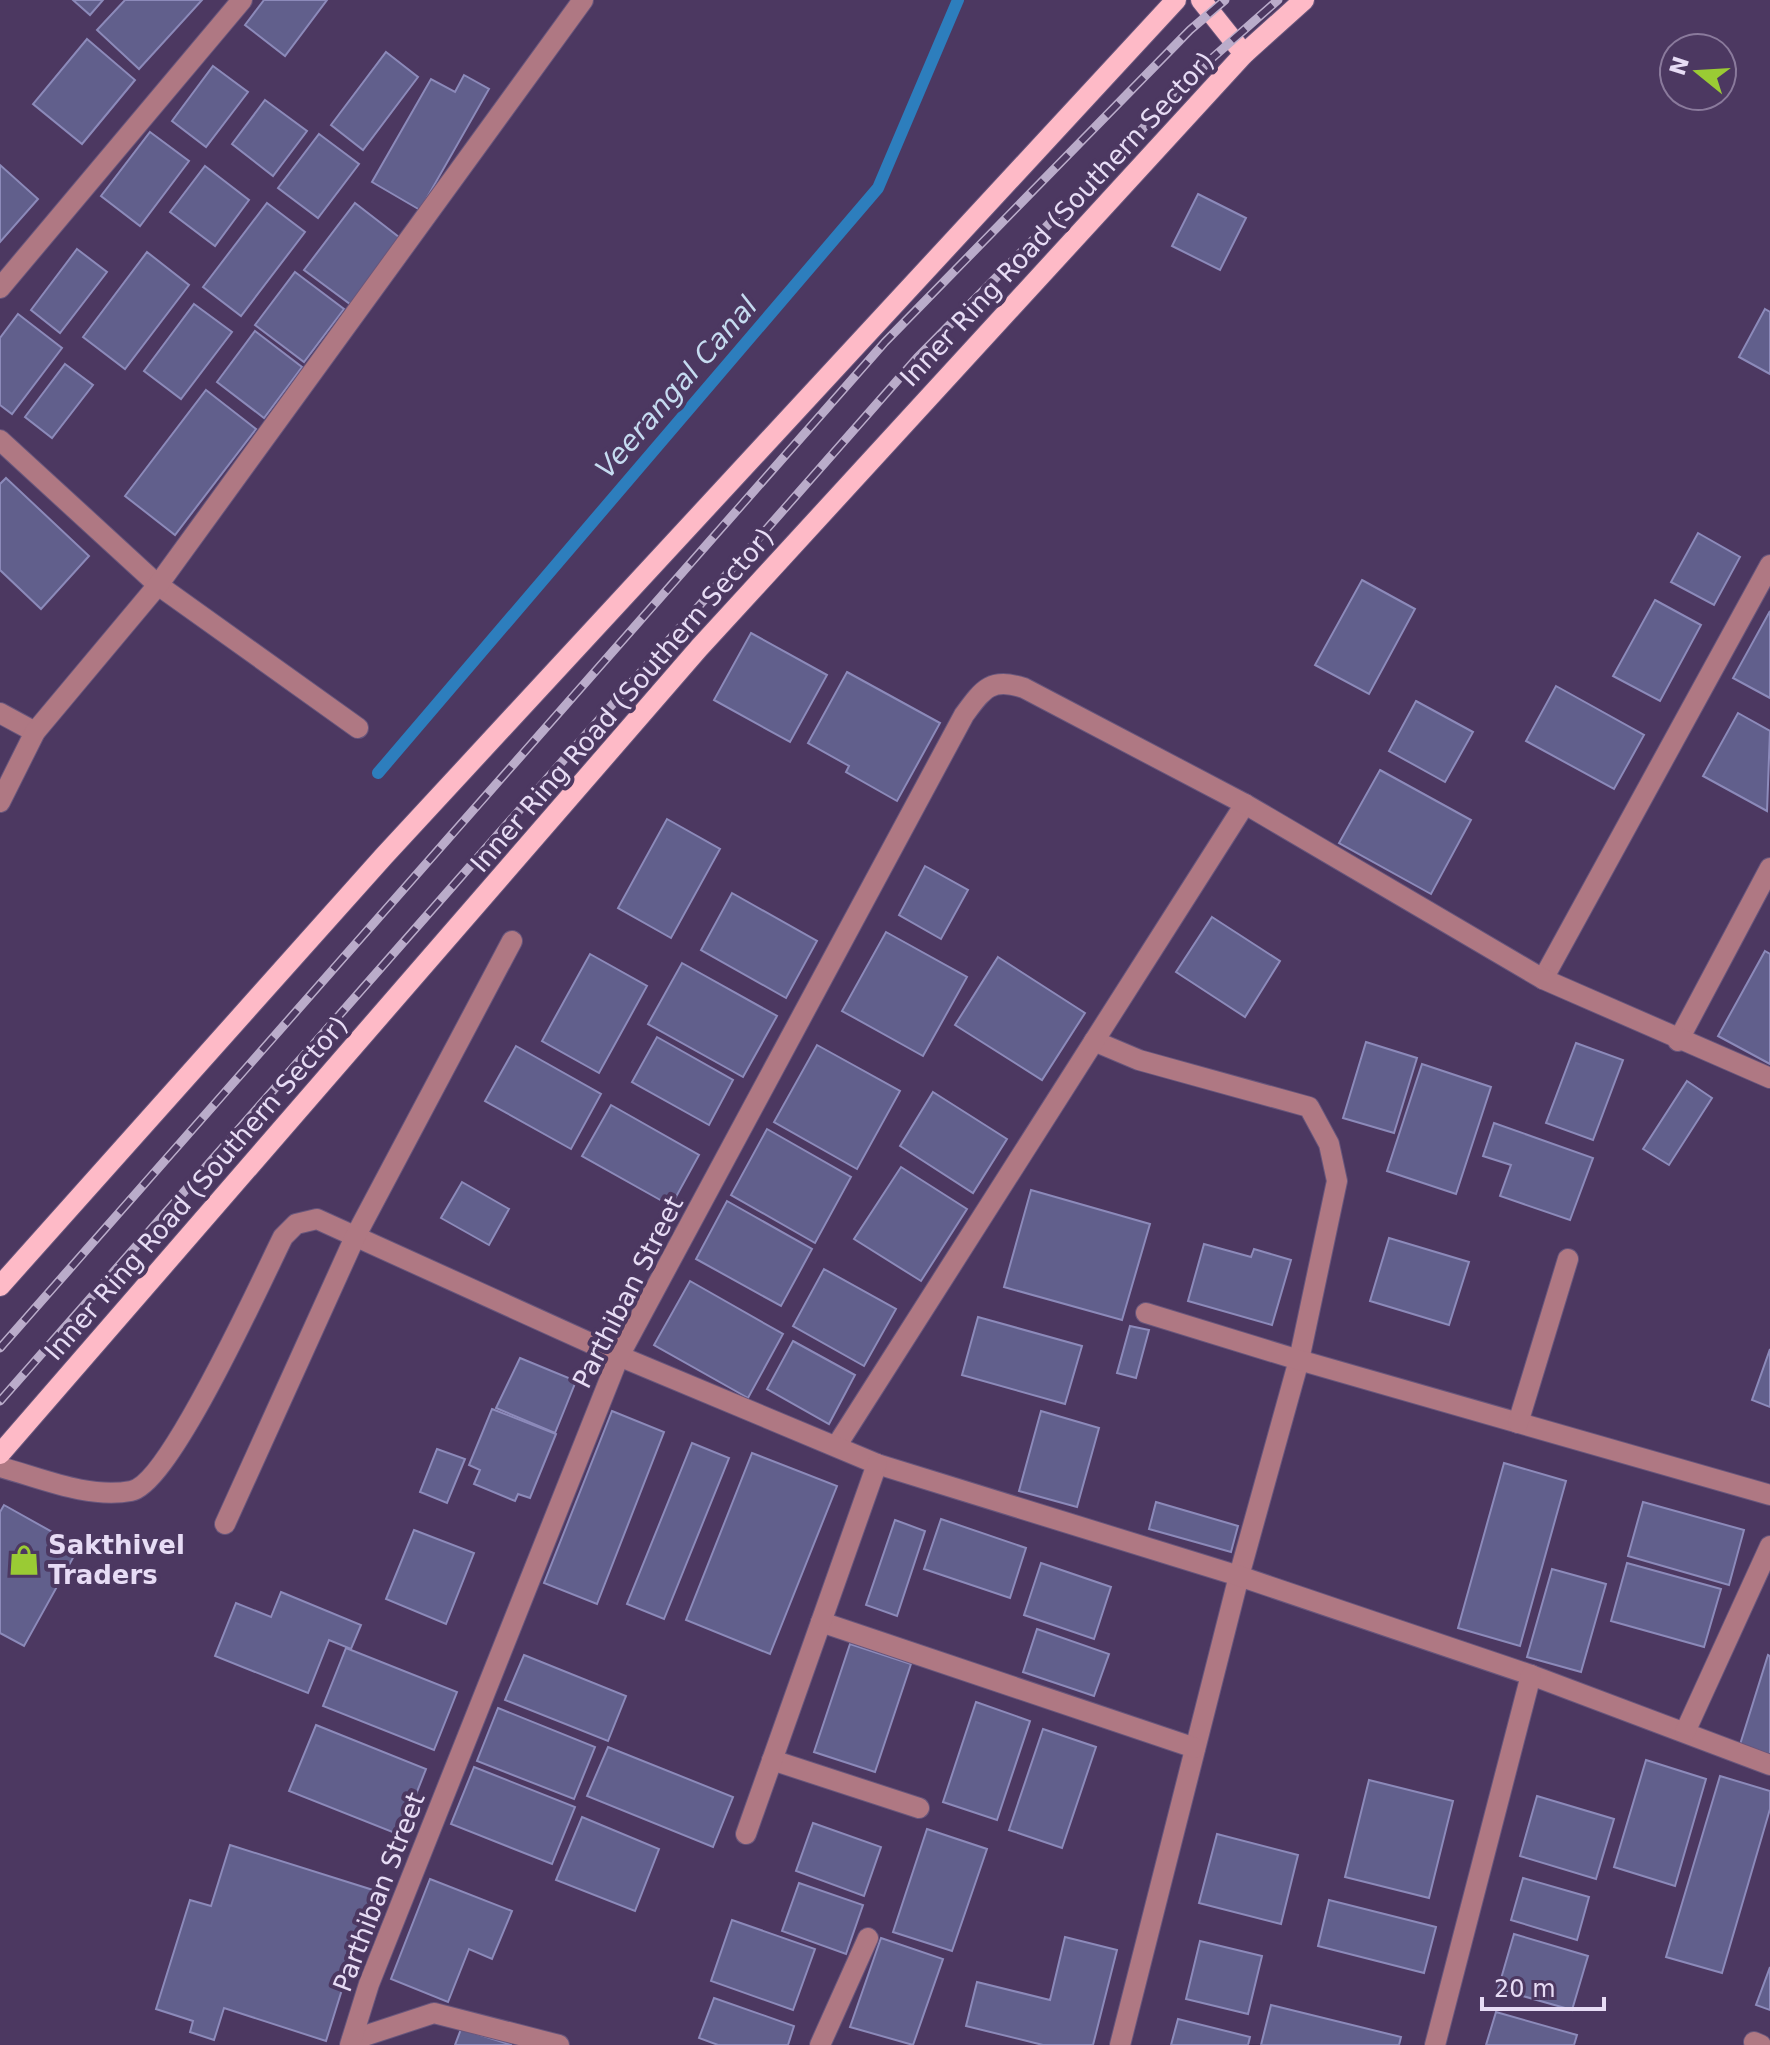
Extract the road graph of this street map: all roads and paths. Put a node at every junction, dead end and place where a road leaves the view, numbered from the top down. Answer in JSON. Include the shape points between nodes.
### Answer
{"nodes":[{"id":1,"x":242,"y":0,"type":"edge"},
{"id":2,"x":583,"y":0,"type":"edge"},
{"id":3,"x":1176,"y":0,"type":"edge"},
{"id":4,"x":1201,"y":0,"type":"edge"},
{"id":5,"x":1304,"y":0,"type":"edge"},
{"id":6,"x":1244,"y":54,"type":"junction"},
{"id":7,"x":0,"y":288,"type":"edge"},
{"id":8,"x":0,"y":440,"type":"edge"},
{"id":9,"x":1770,"y":565,"type":"edge"},
{"id":10,"x":158,"y":585,"type":"junction"},
{"id":11,"x":0,"y":713,"type":"edge"},
{"id":12,"x":358,"y":728,"type":"dead end"},
{"id":13,"x":35,"y":732,"type":"junction"},
{"id":14,"x":0,"y":802,"type":"edge"},
{"id":15,"x":1245,"y":804,"type":"junction"},
{"id":16,"x":1770,"y":868,"type":"edge"},
{"id":17,"x":512,"y":941,"type":"dead end"},
{"id":18,"x":1543,"y":979,"type":"junction"},
{"id":19,"x":1094,"y":1041,"type":"junction"},
{"id":20,"x":1678,"y":1041,"type":"junction"},
{"id":21,"x":1770,"y":1078,"type":"edge"},
{"id":22,"x":355,"y":1237,"type":"junction"},
{"id":23,"x":1568,"y":1259,"type":"dead end"},
{"id":24,"x":0,"y":1286,"type":"edge"},
{"id":25,"x":1146,"y":1313,"type":"dead end"},
{"id":26,"x":619,"y":1356,"type":"junction"},
{"id":27,"x":1299,"y":1360,"type":"junction"},
{"id":28,"x":1518,"y":1423,"type":"junction"},
{"id":29,"x":837,"y":1445,"type":"junction"},
{"id":30,"x":0,"y":1454,"type":"edge"},
{"id":31,"x":877,"y":1464,"type":"junction"},
{"id":32,"x":0,"y":1467,"type":"edge"},
{"id":33,"x":1770,"y":1495,"type":"edge"},
{"id":34,"x":225,"y":1524,"type":"dead end"},
{"id":35,"x":1770,"y":1546,"type":"edge"},
{"id":36,"x":1239,"y":1576,"type":"junction"},
{"id":37,"x":821,"y":1622,"type":"junction"},
{"id":38,"x":1531,"y":1675,"type":"junction"},
{"id":39,"x":1685,"y":1732,"type":"junction"},
{"id":40,"x":1195,"y":1748,"type":"junction"},
{"id":41,"x":772,"y":1760,"type":"junction"},
{"id":42,"x":1770,"y":1765,"type":"edge"},
{"id":43,"x":919,"y":1808,"type":"dead end"},
{"id":44,"x":746,"y":1834,"type":"dead end"},
{"id":45,"x":868,"y":1938,"type":"dead end"},
{"id":46,"x":351,"y":2042,"type":"edge"},
{"id":47,"x":559,"y":2045,"type":"edge"},
{"id":48,"x":820,"y":2045,"type":"edge"},
{"id":49,"x":1120,"y":2045,"type":"edge"},
{"id":50,"x":1435,"y":2045,"type":"edge"}],
"edges":[{"from":1,"to":7,"type":"street"},
{"from":2,"to":10,"type":"street"},
{"from":3,"to":24,"type":"main road","via":[[384,856]]},
{"from":4,"to":6,"type":"main road"},
{"from":5,"to":6,"type":"main road","name":"Inner Ring Road (Southern Sector)"},
{"from":6,"to":30,"type":"main road","name":"Inner Ring Road (Southern Sector)","via":[[699,648]]},
{"from":8,"to":10,"type":"street"},
{"from":9,"to":18,"type":"street"},
{"from":10,"to":12,"type":"street"},
{"from":10,"to":13,"type":"street"},
{"from":11,"to":13,"type":"street"},
{"from":13,"to":14,"type":"street"},
{"from":15,"to":18,"type":"street"},
{"from":15,"to":19,"type":"street"},
{"from":15,"to":26,"type":"street","name":"Parthiban Street","via":[[1024,688],[1006,682],[989,686],[964,715]]},
{"from":16,"to":20,"type":"street"},
{"from":17,"to":22,"type":"street"},
{"from":18,"to":20,"type":"street"},
{"from":19,"to":27,"type":"street","via":[[1139,1060],[1309,1107],[1329,1144],[1337,1181]]},
{"from":19,"to":29,"type":"street"},
{"from":20,"to":21,"type":"street"},
{"from":22,"to":26,"type":"street"},
{"from":22,"to":32,"type":"street","via":[[317,1219],[296,1224],[283,1237],[180,1439],[154,1477],[135,1491],[97,1493]]},
{"from":22,"to":34,"type":"street"},
{"from":23,"to":28,"type":"street"},
{"from":25,"to":27,"type":"street"},
{"from":26,"to":29,"type":"street"},
{"from":26,"to":46,"type":"street","name":"Parthiban Street","via":[[369,1984]]},
{"from":27,"to":28,"type":"street"},
{"from":27,"to":36,"type":"street"},
{"from":28,"to":33,"type":"street"},
{"from":29,"to":31,"type":"street"},
{"from":31,"to":36,"type":"street"},
{"from":31,"to":37,"type":"street"},
{"from":35,"to":39,"type":"street"},
{"from":36,"to":38,"type":"street"},
{"from":36,"to":40,"type":"street"},
{"from":37,"to":40,"type":"street"},
{"from":37,"to":41,"type":"street"},
{"from":38,"to":39,"type":"street"},
{"from":38,"to":50,"type":"street"},
{"from":39,"to":42,"type":"street"},
{"from":40,"to":49,"type":"street"},
{"from":41,"to":43,"type":"street"},
{"from":41,"to":44,"type":"street"},
{"from":45,"to":48,"type":"street"},
{"from":46,"to":47,"type":"street","via":[[434,2013]]}]}
